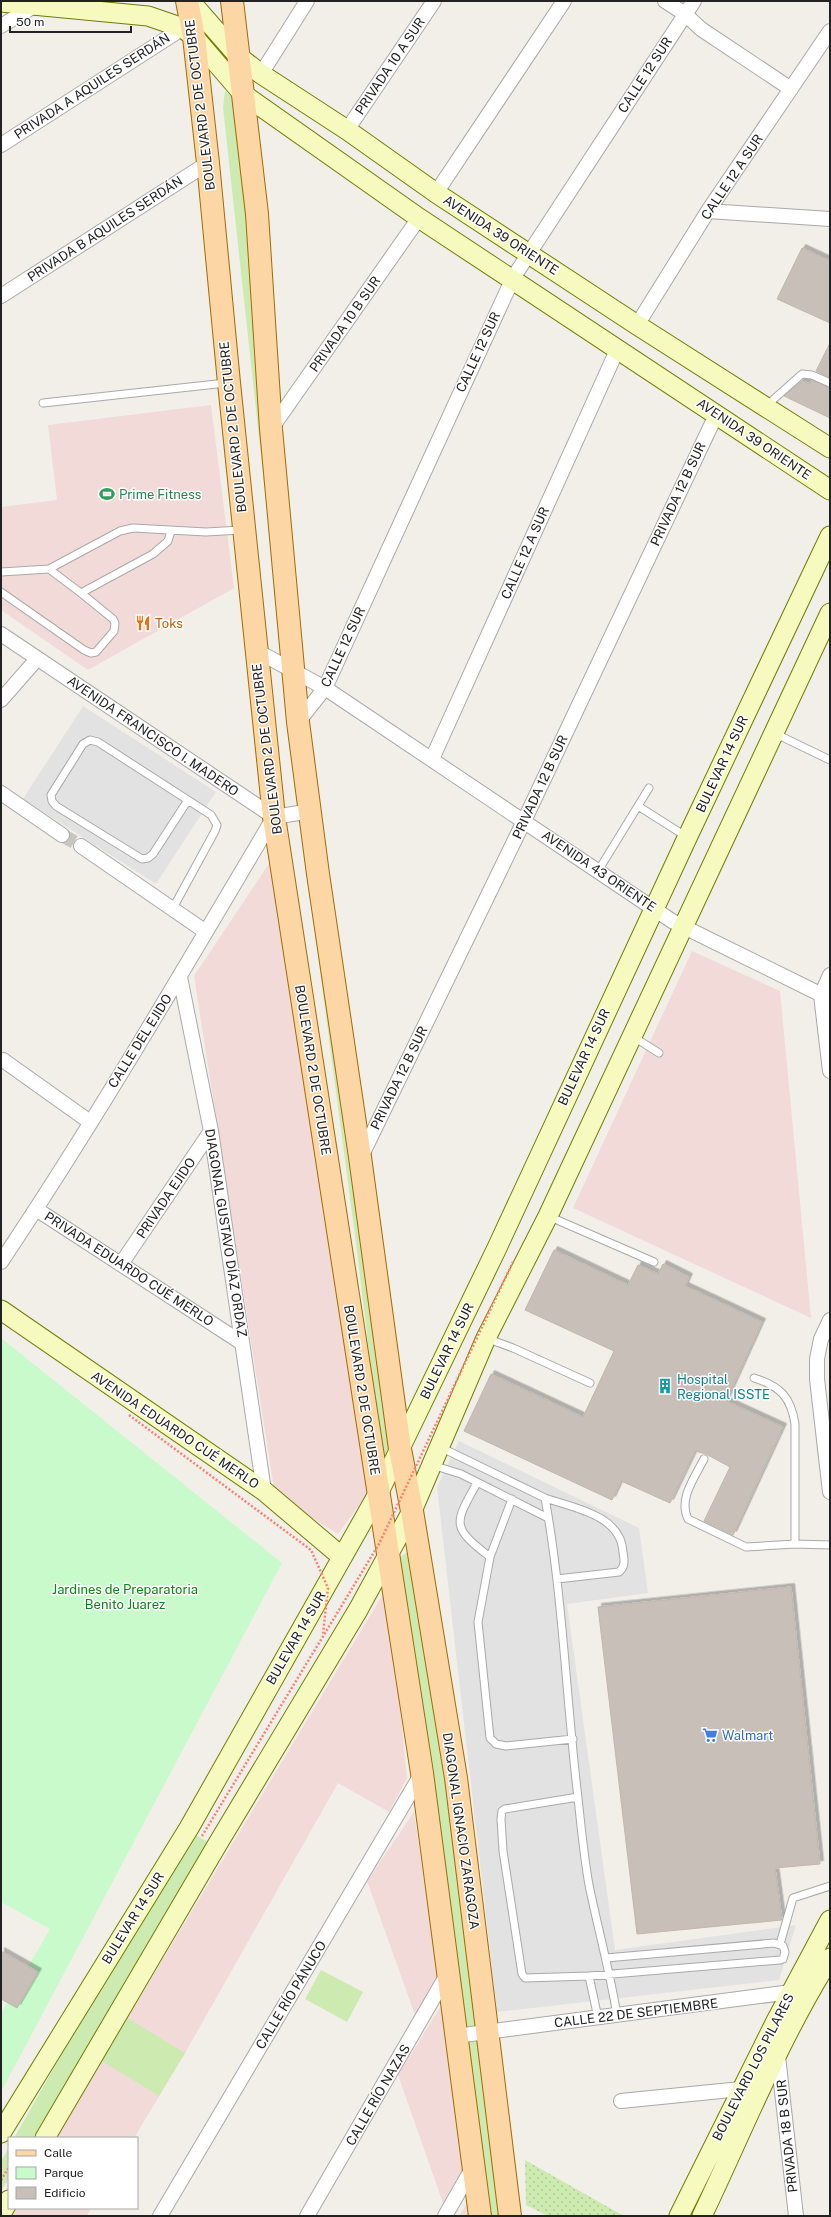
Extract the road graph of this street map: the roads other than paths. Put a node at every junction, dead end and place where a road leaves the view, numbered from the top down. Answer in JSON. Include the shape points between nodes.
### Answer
{"nodes":[{"id":1,"x":187,"y":1,"type":"edge"},
{"id":2,"x":190,"y":1,"type":"edge"},
{"id":3,"x":232,"y":1,"type":"edge"},
{"id":4,"x":307,"y":1,"type":"edge"},
{"id":5,"x":434,"y":1,"type":"edge"},
{"id":6,"x":564,"y":1,"type":"edge"},
{"id":7,"x":665,"y":1,"type":"edge"},
{"id":8,"x":694,"y":1,"type":"edge"},
{"id":9,"x":1,"y":2,"type":"edge"},
{"id":10,"x":36,"y":5,"type":"junction"},
{"id":11,"x":685,"y":14,"type":"junction"},
{"id":12,"x":1,"y":26,"type":"edge"},
{"id":13,"x":830,"y":31,"type":"edge"},
{"id":14,"x":188,"y":32,"type":"junction"},
{"id":15,"x":239,"y":57,"type":"junction"},
{"id":16,"x":261,"y":74,"type":"junction"},
{"id":17,"x":791,"y":89,"type":"junction"},
{"id":18,"x":243,"y":94,"type":"junction"},
{"id":19,"x":347,"y":130,"type":"junction"},
{"id":20,"x":1,"y":145,"type":"edge"},
{"id":21,"x":208,"y":163,"type":"junction"},
{"id":22,"x":436,"y":193,"type":"junction"},
{"id":23,"x":708,"y":211,"type":"junction"},
{"id":24,"x":419,"y":218,"type":"junction"},
{"id":25,"x":830,"y":219,"type":"edge"},
{"id":26,"x":529,"y":253,"type":"junction"},
{"id":27,"x":513,"y":278,"type":"junction"},
{"id":28,"x":1,"y":296,"type":"edge"},
{"id":29,"x":637,"y":325,"type":"junction"},
{"id":30,"x":618,"y":348,"type":"junction"},
{"id":31,"x":228,"y":383,"type":"junction"},
{"id":32,"x":830,"y":383,"type":"edge"},
{"id":33,"x":43,"y":404,"type":"dead end"},
{"id":34,"x":765,"y":407,"type":"junction"},
{"id":35,"x":716,"y":415,"type":"junction"},
{"id":36,"x":272,"y":429,"type":"junction"},
{"id":37,"x":830,"y":448,"type":"edge"},
{"id":38,"x":830,"y":490,"type":"edge"},
{"id":39,"x":243,"y":530,"type":"junction"},
{"id":40,"x":171,"y":531,"type":"junction"},
{"id":41,"x":830,"y":536,"type":"edge"},
{"id":42,"x":49,"y":569,"type":"junction"},
{"id":43,"x":1,"y":572,"type":"edge"},
{"id":44,"x":1,"y":592,"type":"edge"},
{"id":45,"x":82,"y":593,"type":"junction"},
{"id":46,"x":830,"y":613,"type":"edge"},
{"id":47,"x":1,"y":634,"type":"edge"},
{"id":48,"x":255,"y":650,"type":"junction"},
{"id":49,"x":37,"y":659,"type":"junction"},
{"id":50,"x":293,"y":669,"type":"junction"},
{"id":51,"x":325,"y":688,"type":"junction"},
{"id":52,"x":1,"y":700,"type":"edge"},
{"id":53,"x":298,"y":722,"type":"junction"},
{"id":54,"x":774,"y":733,"type":"junction"},
{"id":55,"x":432,"y":759,"type":"junction"},
{"id":56,"x":830,"y":760,"type":"edge"},
{"id":57,"x":649,"y":788,"type":"dead end"},
{"id":58,"x":1,"y":792,"type":"edge"},
{"id":59,"x":188,"y":800,"type":"junction"},
{"id":60,"x":638,"y":806,"type":"junction"},
{"id":61,"x":310,"y":811,"type":"junction"},
{"id":62,"x":274,"y":817,"type":"junction"},
{"id":63,"x":524,"y":821,"type":"junction"},
{"id":64,"x":62,"y":835,"type":"tunnel mouth"},
{"id":65,"x":687,"y":838,"type":"junction"},
{"id":66,"x":81,"y":846,"type":"tunnel mouth"},
{"id":67,"x":598,"y":870,"type":"junction"},
{"id":68,"x":173,"y":908,"type":"junction"},
{"id":69,"x":654,"y":909,"type":"junction"},
{"id":70,"x":684,"y":927,"type":"junction"},
{"id":71,"x":206,"y":932,"type":"junction"},
{"id":72,"x":830,"y":975,"type":"edge"},
{"id":73,"x":180,"y":977,"type":"junction"},
{"id":74,"x":825,"y":997,"type":"edge"},
{"id":75,"x":632,"y":1036,"type":"junction"},
{"id":76,"x":659,"y":1053,"type":"dead end"},
{"id":77,"x":3,"y":1060,"type":"dead end"},
{"id":78,"x":830,"y":1071,"type":"edge"},
{"id":79,"x":90,"y":1122,"type":"junction"},
{"id":80,"x":211,"y":1131,"type":"junction"},
{"id":81,"x":360,"y":1157,"type":"junction"},
{"id":82,"x":36,"y":1209,"type":"junction"},
{"id":83,"x":548,"y":1216,"type":"junction"},
{"id":84,"x":1,"y":1262,"type":"edge"},
{"id":85,"x":654,"y":1262,"type":"dead end"},
{"id":86,"x":121,"y":1264,"type":"junction"},
{"id":87,"x":1,"y":1310,"type":"edge"},
{"id":88,"x":830,"y":1320,"type":"edge"},
{"id":89,"x":486,"y":1338,"type":"junction"},
{"id":90,"x":242,"y":1343,"type":"junction"},
{"id":91,"x":754,"y":1378,"type":"dead end"},
{"id":92,"x":590,"y":1383,"type":"dead end"},
{"id":93,"x":440,"y":1447,"type":"junction"},
{"id":94,"x":400,"y":1449,"type":"junction"},
{"id":95,"x":704,"y":1459,"type":"dead end"},
{"id":96,"x":432,"y":1465,"type":"junction"},
{"id":97,"x":477,"y":1483,"type":"junction"},
{"id":98,"x":264,"y":1491,"type":"junction"},
{"id":99,"x":830,"y":1492,"type":"edge"},
{"id":100,"x":378,"y":1494,"type":"junction"},
{"id":101,"x":545,"y":1498,"type":"junction"},
{"id":102,"x":512,"y":1500,"type":"junction"},
{"id":103,"x":412,"y":1511,"type":"junction"},
{"id":104,"x":548,"y":1518,"type":"junction"},
{"id":105,"x":795,"y":1544,"type":"junction"},
{"id":106,"x":830,"y":1545,"type":"edge"},
{"id":107,"x":342,"y":1557,"type":"junction"},
{"id":108,"x":388,"y":1557,"type":"junction"},
{"id":109,"x":490,"y":1557,"type":"junction"},
{"id":110,"x":557,"y":1579,"type":"junction"},
{"id":111,"x":573,"y":1739,"type":"junction"},
{"id":112,"x":422,"y":1773,"type":"junction"},
{"id":113,"x":578,"y":1797,"type":"junction"},
{"id":114,"x":830,"y":1886,"type":"edge"},
{"id":115,"x":830,"y":1920,"type":"edge"},
{"id":116,"x":780,"y":1944,"type":"junction"},
{"id":117,"x":606,"y":1958,"type":"junction"},
{"id":118,"x":830,"y":1958,"type":"edge"},
{"id":119,"x":448,"y":1973,"type":"junction"},
{"id":120,"x":610,"y":1974,"type":"junction"},
{"id":121,"x":589,"y":1976,"type":"junction"},
{"id":122,"x":814,"y":1983,"type":"junction"},
{"id":123,"x":791,"y":1992,"type":"junction"},
{"id":124,"x":616,"y":2016,"type":"junction"},
{"id":125,"x":598,"y":2018,"type":"junction"},
{"id":126,"x":487,"y":2031,"type":"junction"},
{"id":127,"x":456,"y":2036,"type":"junction"},
{"id":128,"x":778,"y":2056,"type":"junction"},
{"id":129,"x":741,"y":2089,"type":"junction"},
{"id":130,"x":621,"y":2101,"type":"dead end"},
{"id":131,"x":1,"y":2133,"type":"edge"},
{"id":132,"x":46,"y":2137,"type":"edge"},
{"id":133,"x":474,"y":2166,"type":"junction"},
{"id":134,"x":8,"y":2202,"type":"edge"},
{"id":135,"x":1,"y":2214,"type":"edge"},
{"id":136,"x":160,"y":2216,"type":"edge"},
{"id":137,"x":307,"y":2216,"type":"edge"},
{"id":138,"x":445,"y":2216,"type":"edge"},
{"id":139,"x":480,"y":2216,"type":"edge"},
{"id":140,"x":510,"y":2216,"type":"edge"},
{"id":141,"x":679,"y":2216,"type":"edge"},
{"id":142,"x":702,"y":2216,"type":"edge"},
{"id":143,"x":796,"y":2216,"type":"edge"}],
"edges":[{"from":1,"to":14,"type":"main road","name":"BOULEVARD 2 DE OCTUBRE"},
{"from":2,"to":15,"type":"main road","name":"AVENIDA 39 ORIENTE"},
{"from":3,"to":15,"type":"main road"},
{"from":4,"to":16,"type":"street"},
{"from":5,"to":19,"type":"street","name":"PRIVADA 10 A SUR"},
{"from":6,"to":22,"type":"street"},
{"from":7,"to":11,"type":"street"},
{"from":8,"to":11,"type":"street","name":"CALLE 12 SUR"},
{"from":9,"to":10,"type":"main road"},
{"from":10,"to":12,"type":"street"},
{"from":10,"to":14,"type":"main road","via":[[148,16]]},
{"from":11,"to":17,"type":"street","via":[[702,29]]},
{"from":11,"to":26,"type":"street","name":"CALLE 12 SUR"},
{"from":13,"to":17,"type":"street","name":"CALLE 12 A SUR"},
{"from":14,"to":18,"type":"main road","name":"AVENIDA 39 ORIENTE"},
{"from":14,"to":20,"type":"street","name":"PRIVADA A AQUILES SERDÁN"},
{"from":14,"to":21,"type":"main road","name":"BOULEVARD 2 DE OCTUBRE"},
{"from":15,"to":16,"type":"main road","name":"AVENIDA 39 ORIENTE"},
{"from":15,"to":18,"type":"main road"},
{"from":16,"to":19,"type":"main road","name":"AVENIDA 39 ORIENTE"},
{"from":17,"to":23,"type":"street","name":"CALLE 12 A SUR"},
{"from":18,"to":24,"type":"main road","name":"AVENIDA 39 ORIENTE"},
{"from":18,"to":36,"type":"main road","via":[[257,214]]},
{"from":19,"to":22,"type":"main road","name":"AVENIDA 39 ORIENTE"},
{"from":21,"to":28,"type":"street","name":"PRIVADA B AQUILES SERDÁN"},
{"from":21,"to":31,"type":"main road","name":"BOULEVARD 2 DE OCTUBRE"},
{"from":22,"to":26,"type":"main road","name":"AVENIDA 39 ORIENTE"},
{"from":23,"to":25,"type":"street"},
{"from":23,"to":29,"type":"street","name":"CALLE 12 A SUR"},
{"from":24,"to":27,"type":"main road","name":"AVENIDA 39 ORIENTE"},
{"from":24,"to":36,"type":"street","name":"PRIVADA 10 B SUR"},
{"from":26,"to":27,"type":"street","name":"CALLE 12 SUR"},
{"from":26,"to":29,"type":"main road","name":"AVENIDA 39 ORIENTE"},
{"from":27,"to":30,"type":"main road","name":"AVENIDA 39 ORIENTE"},
{"from":27,"to":51,"type":"street","name":"CALLE 12 SUR"},
{"from":29,"to":34,"type":"main road","name":"AVENIDA 39 ORIENTE"},
{"from":30,"to":35,"type":"main road","name":"AVENIDA 39 ORIENTE"},
{"from":30,"to":55,"type":"street","name":"CALLE 12 A SUR"},
{"from":31,"to":33,"type":"lane"},
{"from":31,"to":39,"type":"main road","name":"BOULEVARD 2 DE OCTUBRE"},
{"from":32,"to":34,"type":"lane","via":[[812,375],[802,374]]},
{"from":34,"to":37,"type":"main road","name":"AVENIDA 39 ORIENTE"},
{"from":35,"to":38,"type":"main road","name":"AVENIDA 39 ORIENTE"},
{"from":35,"to":63,"type":"street","name":"PRIVADA 12 B SUR"},
{"from":36,"to":50,"type":"main road"},
{"from":39,"to":40,"type":"lane"},
{"from":39,"to":48,"type":"main road","name":"BOULEVARD 2 DE OCTUBRE"},
{"from":40,"to":42,"type":"lane","via":[[133,528],[120,531]]},
{"from":40,"to":45,"type":"lane","via":[[168,540],[153,554]]},
{"from":41,"to":65,"type":"main road","name":"BULEVAR 14 SUR"},
{"from":42,"to":43,"type":"lane"},
{"from":42,"to":45,"type":"lane"},
{"from":44,"to":45,"type":"lane","via":[[84,650],[94,653],[114,631],[115,623]]},
{"from":46,"to":54,"type":"main road"},
{"from":47,"to":49,"type":"street","name":"AVENIDA FRANCISCO I. MADERO"},
{"from":48,"to":50,"type":"street","name":"AVENIDA 43 ORIENTE"},
{"from":48,"to":62,"type":"main road","name":"BOULEVARD 2 DE OCTUBRE"},
{"from":49,"to":52,"type":"street"},
{"from":49,"to":62,"type":"street","name":"AVENIDA FRANCISCO I. MADERO"},
{"from":50,"to":51,"type":"street","name":"AVENIDA 43 ORIENTE"},
{"from":50,"to":53,"type":"main road"},
{"from":51,"to":53,"type":"street","name":"CALLE 12 SUR"},
{"from":51,"to":55,"type":"street","name":"AVENIDA 43 ORIENTE"},
{"from":53,"to":61,"type":"main road"},
{"from":54,"to":56,"type":"lane"},
{"from":54,"to":70,"type":"main road"},
{"from":55,"to":63,"type":"street","name":"AVENIDA 43 ORIENTE"},
{"from":57,"to":60,"type":"lane"},
{"from":58,"to":64,"type":"street"},
{"from":59,"to":59,"type":"lane","via":[[98,742],[90,740],[83,744],[51,795],[56,806],[142,859],[153,854]]},
{"from":59,"to":68,"type":"lane","via":[[211,815],[217,825]]},
{"from":60,"to":65,"type":"lane"},
{"from":60,"to":67,"type":"lane"},
{"from":61,"to":62,"type":"street"},
{"from":61,"to":81,"type":"main road"},
{"from":62,"to":71,"type":"street","name":"CALLE DEL EJIDO"},
{"from":62,"to":100,"type":"main road","name":"BOULEVARD 2 DE OCTUBRE"},
{"from":63,"to":67,"type":"street","name":"AVENIDA 43 ORIENTE"},
{"from":63,"to":81,"type":"street","name":"PRIVADA 12 B SUR"},
{"from":65,"to":69,"type":"main road","name":"BULEVAR 14 SUR"},
{"from":66,"to":68,"type":"street"},
{"from":67,"to":69,"type":"street","name":"AVENIDA 43 ORIENTE"},
{"from":68,"to":71,"type":"street"},
{"from":69,"to":70,"type":"street","name":"AVENIDA 43 ORIENTE"},
{"from":69,"to":94,"type":"main road","name":"BULEVAR 14 SUR","via":[[496,1250]]},
{"from":70,"to":74,"type":"street","name":"AVENIDA 43 ORIENTE"},
{"from":70,"to":75,"type":"main road"},
{"from":71,"to":73,"type":"street","name":"CALLE DEL EJIDO"},
{"from":72,"to":74,"type":"street"},
{"from":73,"to":79,"type":"street","name":"CALLE DEL EJIDO"},
{"from":73,"to":80,"type":"street","name":"DIAGONAL GUSTAVO DÍAZ ORDAZ"},
{"from":74,"to":78,"type":"street"},
{"from":75,"to":76,"type":"lane"},
{"from":75,"to":83,"type":"main road"},
{"from":77,"to":79,"type":"street"},
{"from":79,"to":82,"type":"street","name":"CALLE DEL EJIDO"},
{"from":80,"to":86,"type":"street","name":"PRIVADA EJIDO"},
{"from":80,"to":90,"type":"street","name":"DIAGONAL GUSTAVO DÍAZ ORDAZ"},
{"from":81,"to":94,"type":"main road"},
{"from":82,"to":84,"type":"street","name":"CALLE DEL EJIDO"},
{"from":82,"to":86,"type":"street","name":"PRIVADA EDUARDO CUÉ MERLO"},
{"from":83,"to":85,"type":"lane"},
{"from":83,"to":89,"type":"main road"},
{"from":86,"to":90,"type":"street","name":"PRIVADA EDUARDO CUÉ MERLO"},
{"from":87,"to":98,"type":"main road","name":"AVENIDA EDUARDO CUÉ MERLO"},
{"from":88,"to":99,"type":"street","via":[[821,1339],[817,1379]]},
{"from":89,"to":92,"type":"lane"},
{"from":89,"to":93,"type":"main road"},
{"from":90,"to":98,"type":"street","name":"DIAGONAL GUSTAVO DÍAZ ORDAZ"},
{"from":91,"to":105,"type":"lane","via":[[767,1382],[782,1392],[793,1406]]},
{"from":93,"to":96,"type":"main road"},
{"from":93,"to":101,"type":"lane"},
{"from":94,"to":100,"type":"main road","name":"BULEVAR 14 SUR"},
{"from":94,"to":103,"type":"main road","name":"DIAGONAL IGNACIO ZARAGOZA"},
{"from":95,"to":105,"type":"lane","via":[[685,1498],[684,1511],[688,1519],[746,1547]]},
{"from":96,"to":97,"type":"lane","via":[[461,1474]]},
{"from":96,"to":103,"type":"main road"},
{"from":97,"to":102,"type":"lane"},
{"from":97,"to":109,"type":"lane","via":[[463,1508],[460,1525],[467,1539]]},
{"from":98,"to":107,"type":"main road","name":"AVENIDA EDUARDO CUÉ MERLO"},
{"from":100,"to":107,"type":"main road","name":"BULEVAR 14 SUR"},
{"from":100,"to":108,"type":"main road"},
{"from":101,"to":104,"type":"lane"},
{"from":101,"to":110,"type":"lane","via":[[606,1520],[622,1542],[624,1564],[619,1572]]},
{"from":102,"to":104,"type":"lane"},
{"from":102,"to":109,"type":"lane"},
{"from":103,"to":108,"type":"main road"},
{"from":103,"to":126,"type":"main road","name":"DIAGONAL IGNACIO ZARAGOZA","via":[[456,1778]]},
{"from":104,"to":110,"type":"lane"},
{"from":105,"to":106,"type":"lane"},
{"from":107,"to":131,"type":"main road","name":"BULEVAR 14 SUR","via":[[189,1828]]},
{"from":108,"to":112,"type":"main road"},
{"from":108,"to":132,"type":"main road"},
{"from":109,"to":111,"type":"lane","via":[[478,1622],[490,1738],[496,1744],[506,1746]]},
{"from":110,"to":111,"type":"lane"},
{"from":111,"to":113,"type":"lane"},
{"from":112,"to":119,"type":"main road"},
{"from":112,"to":136,"type":"street","name":"CALLE RÍO PÁNUCO"},
{"from":113,"to":117,"type":"lane","via":[[589,1883]]},
{"from":113,"to":121,"type":"lane","via":[[505,1809],[502,1811],[501,1819],[503,1851],[522,1974],[525,1978]]},
{"from":114,"to":116,"type":"lane","via":[[793,1898]]},
{"from":115,"to":123,"type":"main road","name":"BOULEVARD LOS PILARES"},
{"from":116,"to":117,"type":"lane"},
{"from":116,"to":120,"type":"lane","via":[[785,1952],[783,1959],[780,1960]]},
{"from":117,"to":120,"type":"lane"},
{"from":118,"to":122,"type":"main road","name":"BOULEVARD LOS PILARES"},
{"from":119,"to":127,"type":"main road"},
{"from":119,"to":137,"type":"street","name":"CALLE RÍO NAZAS"},
{"from":120,"to":121,"type":"lane"},
{"from":120,"to":124,"type":"lane"},
{"from":121,"to":125,"type":"lane"},
{"from":122,"to":123,"type":"street","name":"CALLE 22 DE SEPTIEMBRE"},
{"from":122,"to":128,"type":"main road","name":"BOULEVARD LOS PILARES"},
{"from":123,"to":124,"type":"street","name":"CALLE 22 DE SEPTIEMBRE"},
{"from":123,"to":129,"type":"main road","name":"BOULEVARD LOS PILARES"},
{"from":124,"to":125,"type":"street","name":"CALLE 22 DE SEPTIEMBRE"},
{"from":125,"to":126,"type":"street","name":"CALLE 22 DE SEPTIEMBRE"},
{"from":126,"to":127,"type":"street","name":"CALLE 22 DE SEPTIEMBRE"},
{"from":126,"to":140,"type":"main road","name":"DIAGONAL IGNACIO ZARAGOZA"},
{"from":127,"to":133,"type":"main road"},
{"from":128,"to":142,"type":"main road","name":"BOULEVARD LOS PILARES"},
{"from":128,"to":143,"type":"street","name":"PRIVADA 18 B SUR"},
{"from":129,"to":130,"type":"street"},
{"from":129,"to":141,"type":"main road","name":"BOULEVARD LOS PILARES"},
{"from":133,"to":138,"type":"street"},
{"from":133,"to":139,"type":"main road"},
{"from":134,"to":135,"type":"main road"}]}
